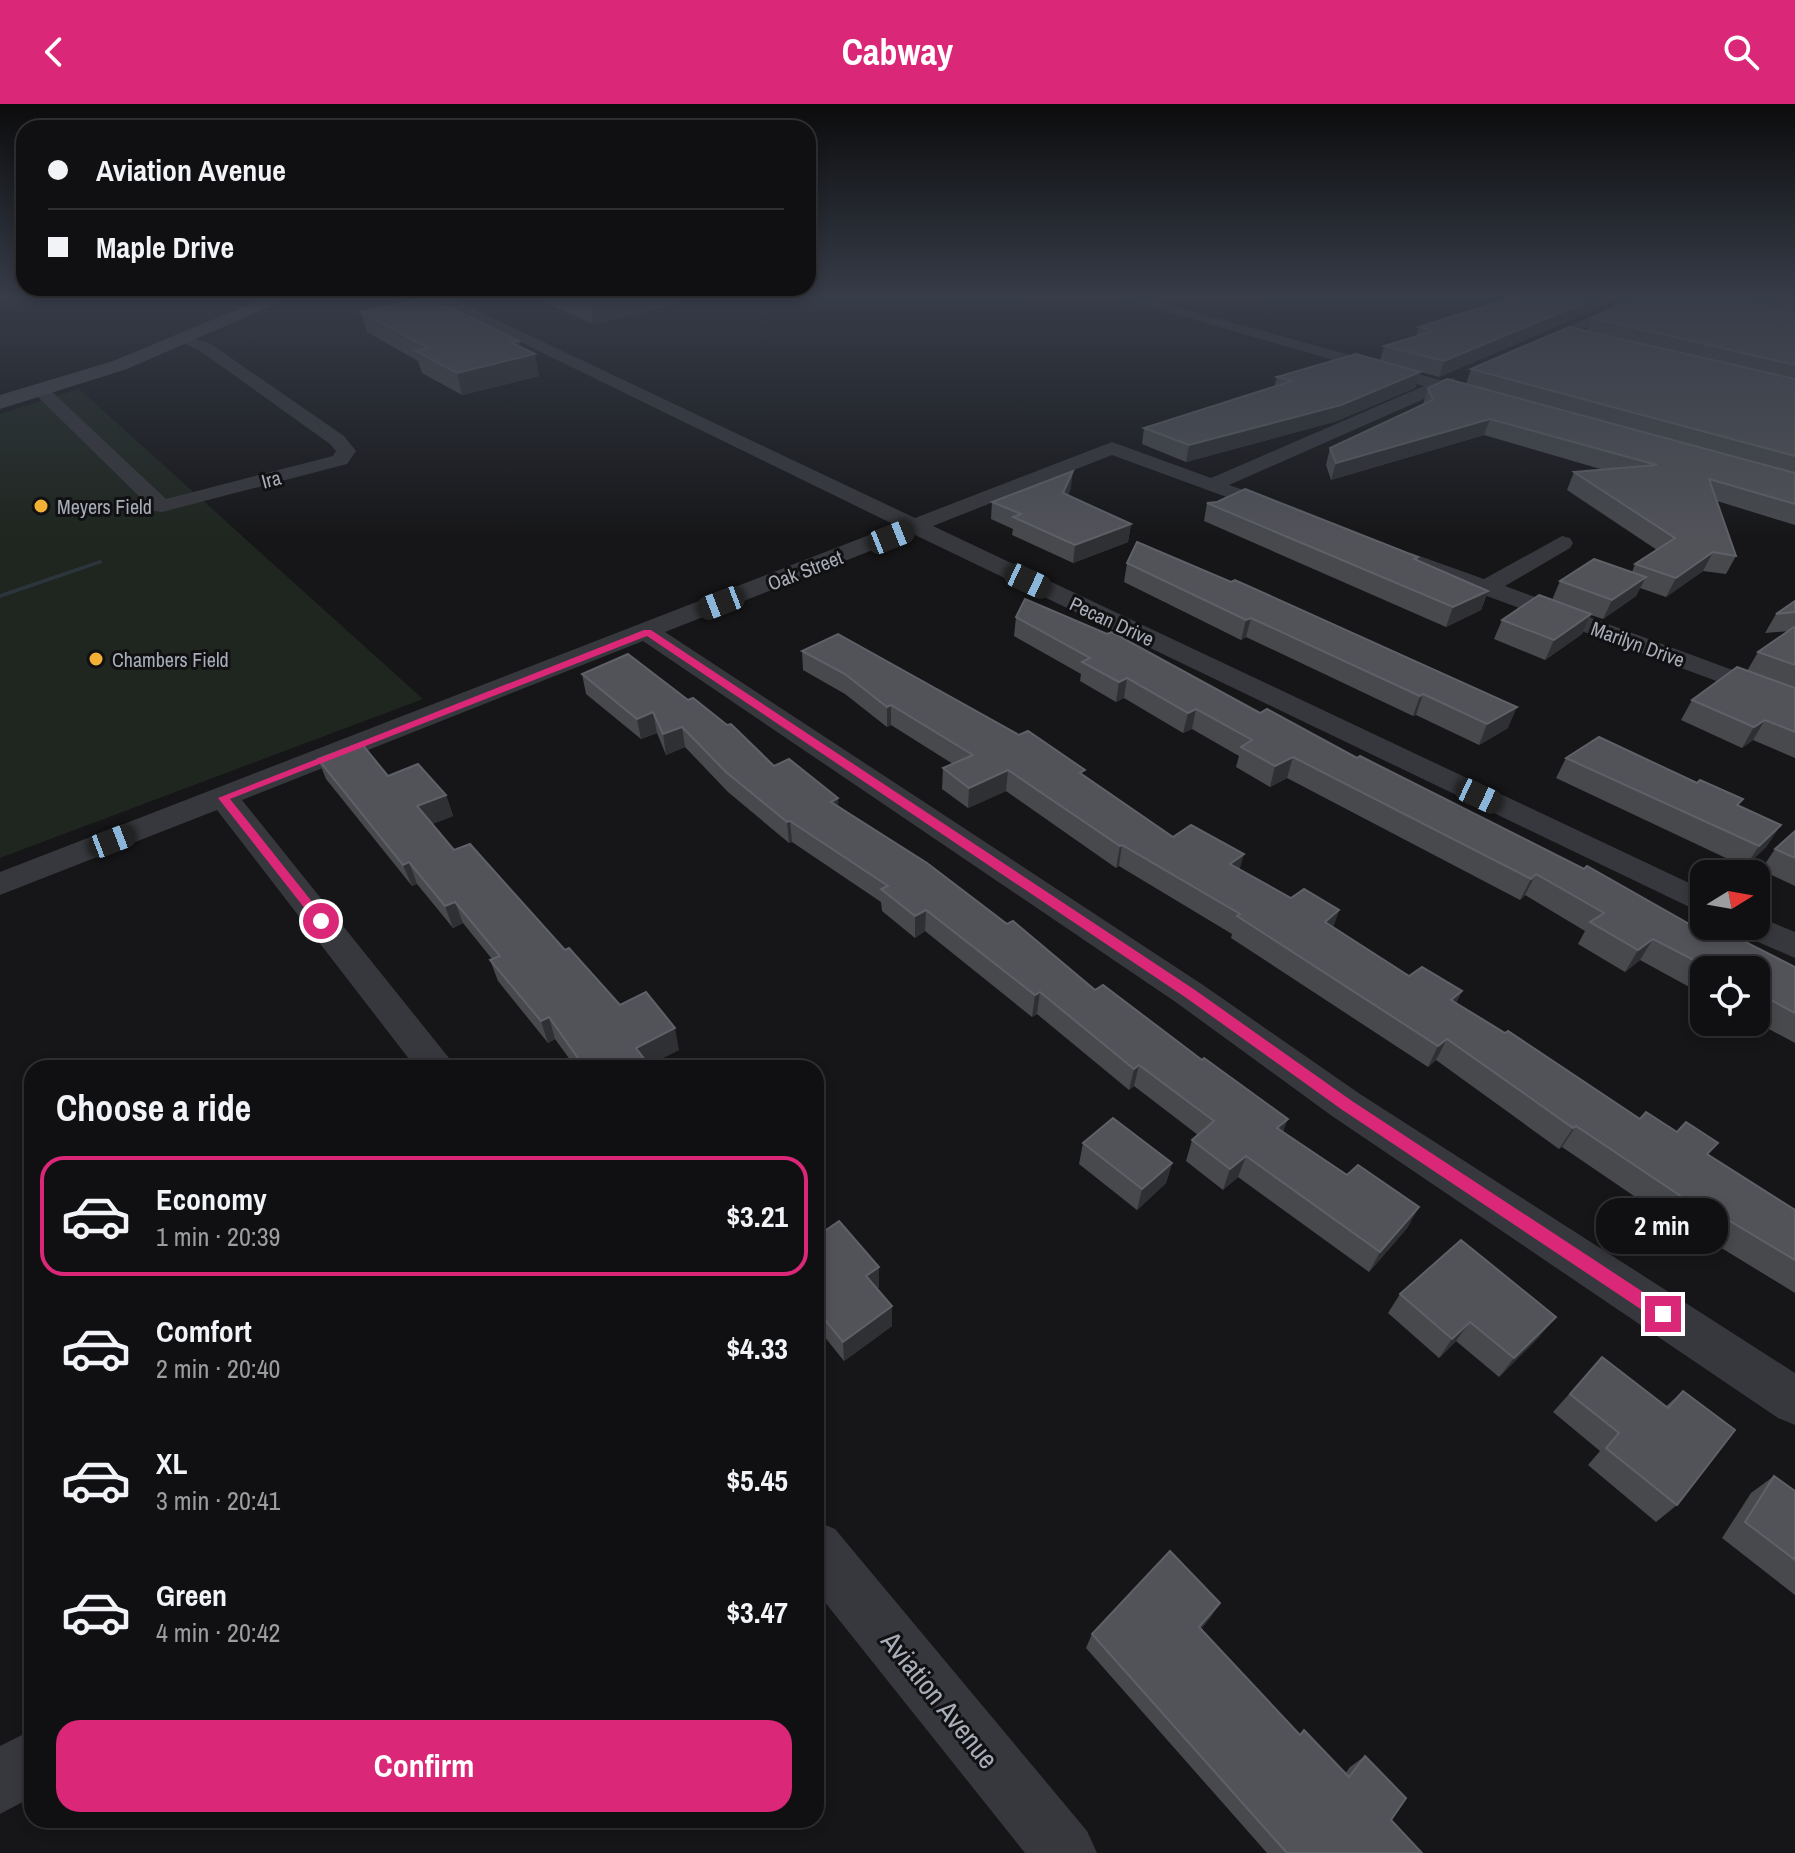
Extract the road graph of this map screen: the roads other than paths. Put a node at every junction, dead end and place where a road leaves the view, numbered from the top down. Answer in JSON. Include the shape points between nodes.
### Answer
{"nodes":[{"id":1,"x":75,"y":378,"type":"edge"},
{"id":2,"x":248,"y":378,"type":"edge"},
{"id":3,"x":603,"y":378,"type":"edge"},
{"id":4,"x":1415,"y":378,"type":"edge"},
{"id":5,"x":1460,"y":378,"type":"edge"},
{"id":6,"x":1442,"y":385,"type":"junction"},
{"id":7,"x":40,"y":390,"type":"junction"},
{"id":8,"x":0,"y":402,"type":"edge"},
{"id":9,"x":1504,"y":403,"type":"edge"},
{"id":10,"x":1211,"y":485,"type":"junction"},
{"id":11,"x":1297,"y":517,"type":"edge"},
{"id":12,"x":915,"y":527,"type":"junction"},
{"id":13,"x":1562,"y":543,"type":"dead end"},
{"id":14,"x":1384,"y":550,"type":"edge"},
{"id":15,"x":1485,"y":588,"type":"junction"},
{"id":16,"x":647,"y":632,"type":"junction"},
{"id":17,"x":1795,"y":702,"type":"edge"},
{"id":18,"x":224,"y":798,"type":"junction"},
{"id":19,"x":0,"y":884,"type":"edge"},
{"id":20,"x":1690,"y":896,"type":"edge"},
{"id":21,"x":1770,"y":934,"type":"edge"},
{"id":22,"x":1795,"y":946,"type":"edge"},
{"id":23,"x":432,"y":1060,"type":"edge"},
{"id":24,"x":1795,"y":1401,"type":"edge"},
{"id":25,"x":824,"y":1558,"type":"edge"},
{"id":26,"x":24,"y":1766,"type":"edge"},
{"id":27,"x":0,"y":1783,"type":"edge"},
{"id":28,"x":1065,"y":1853,"type":"edge"}],
"edges":[{"from":1,"to":7,"type":"main road"},
{"from":2,"to":7,"type":"street","name":"Ira","via":[[337,440],[346,451],[340,460],[162,506]]},
{"from":3,"to":12,"type":"street","name":"Pecan Drive"},
{"from":4,"to":6,"type":"street"},
{"from":5,"to":6,"type":"street"},
{"from":6,"to":9,"type":"street"},
{"from":6,"to":10,"type":"street"},
{"from":7,"to":8,"type":"main road"},
{"from":10,"to":11,"type":"street"},
{"from":10,"to":12,"type":"street","name":"Oak Street","via":[[1112,448]]},
{"from":12,"to":16,"type":"street","name":"Oak Street"},
{"from":12,"to":20,"type":"street","name":"Pecan Drive"},
{"from":13,"to":15,"type":"street"},
{"from":14,"to":15,"type":"street","name":"Marilyn Drive"},
{"from":15,"to":17,"type":"street","name":"Marilyn Drive"},
{"from":16,"to":18,"type":"street","name":"Oak Street"},
{"from":16,"to":24,"type":"street"},
{"from":18,"to":19,"type":"street","name":"Oak Street"},
{"from":18,"to":23,"type":"street"},
{"from":21,"to":22,"type":"street"},
{"from":25,"to":28,"type":"street","name":"Aviation Avenue"},
{"from":26,"to":27,"type":"street"}]}
